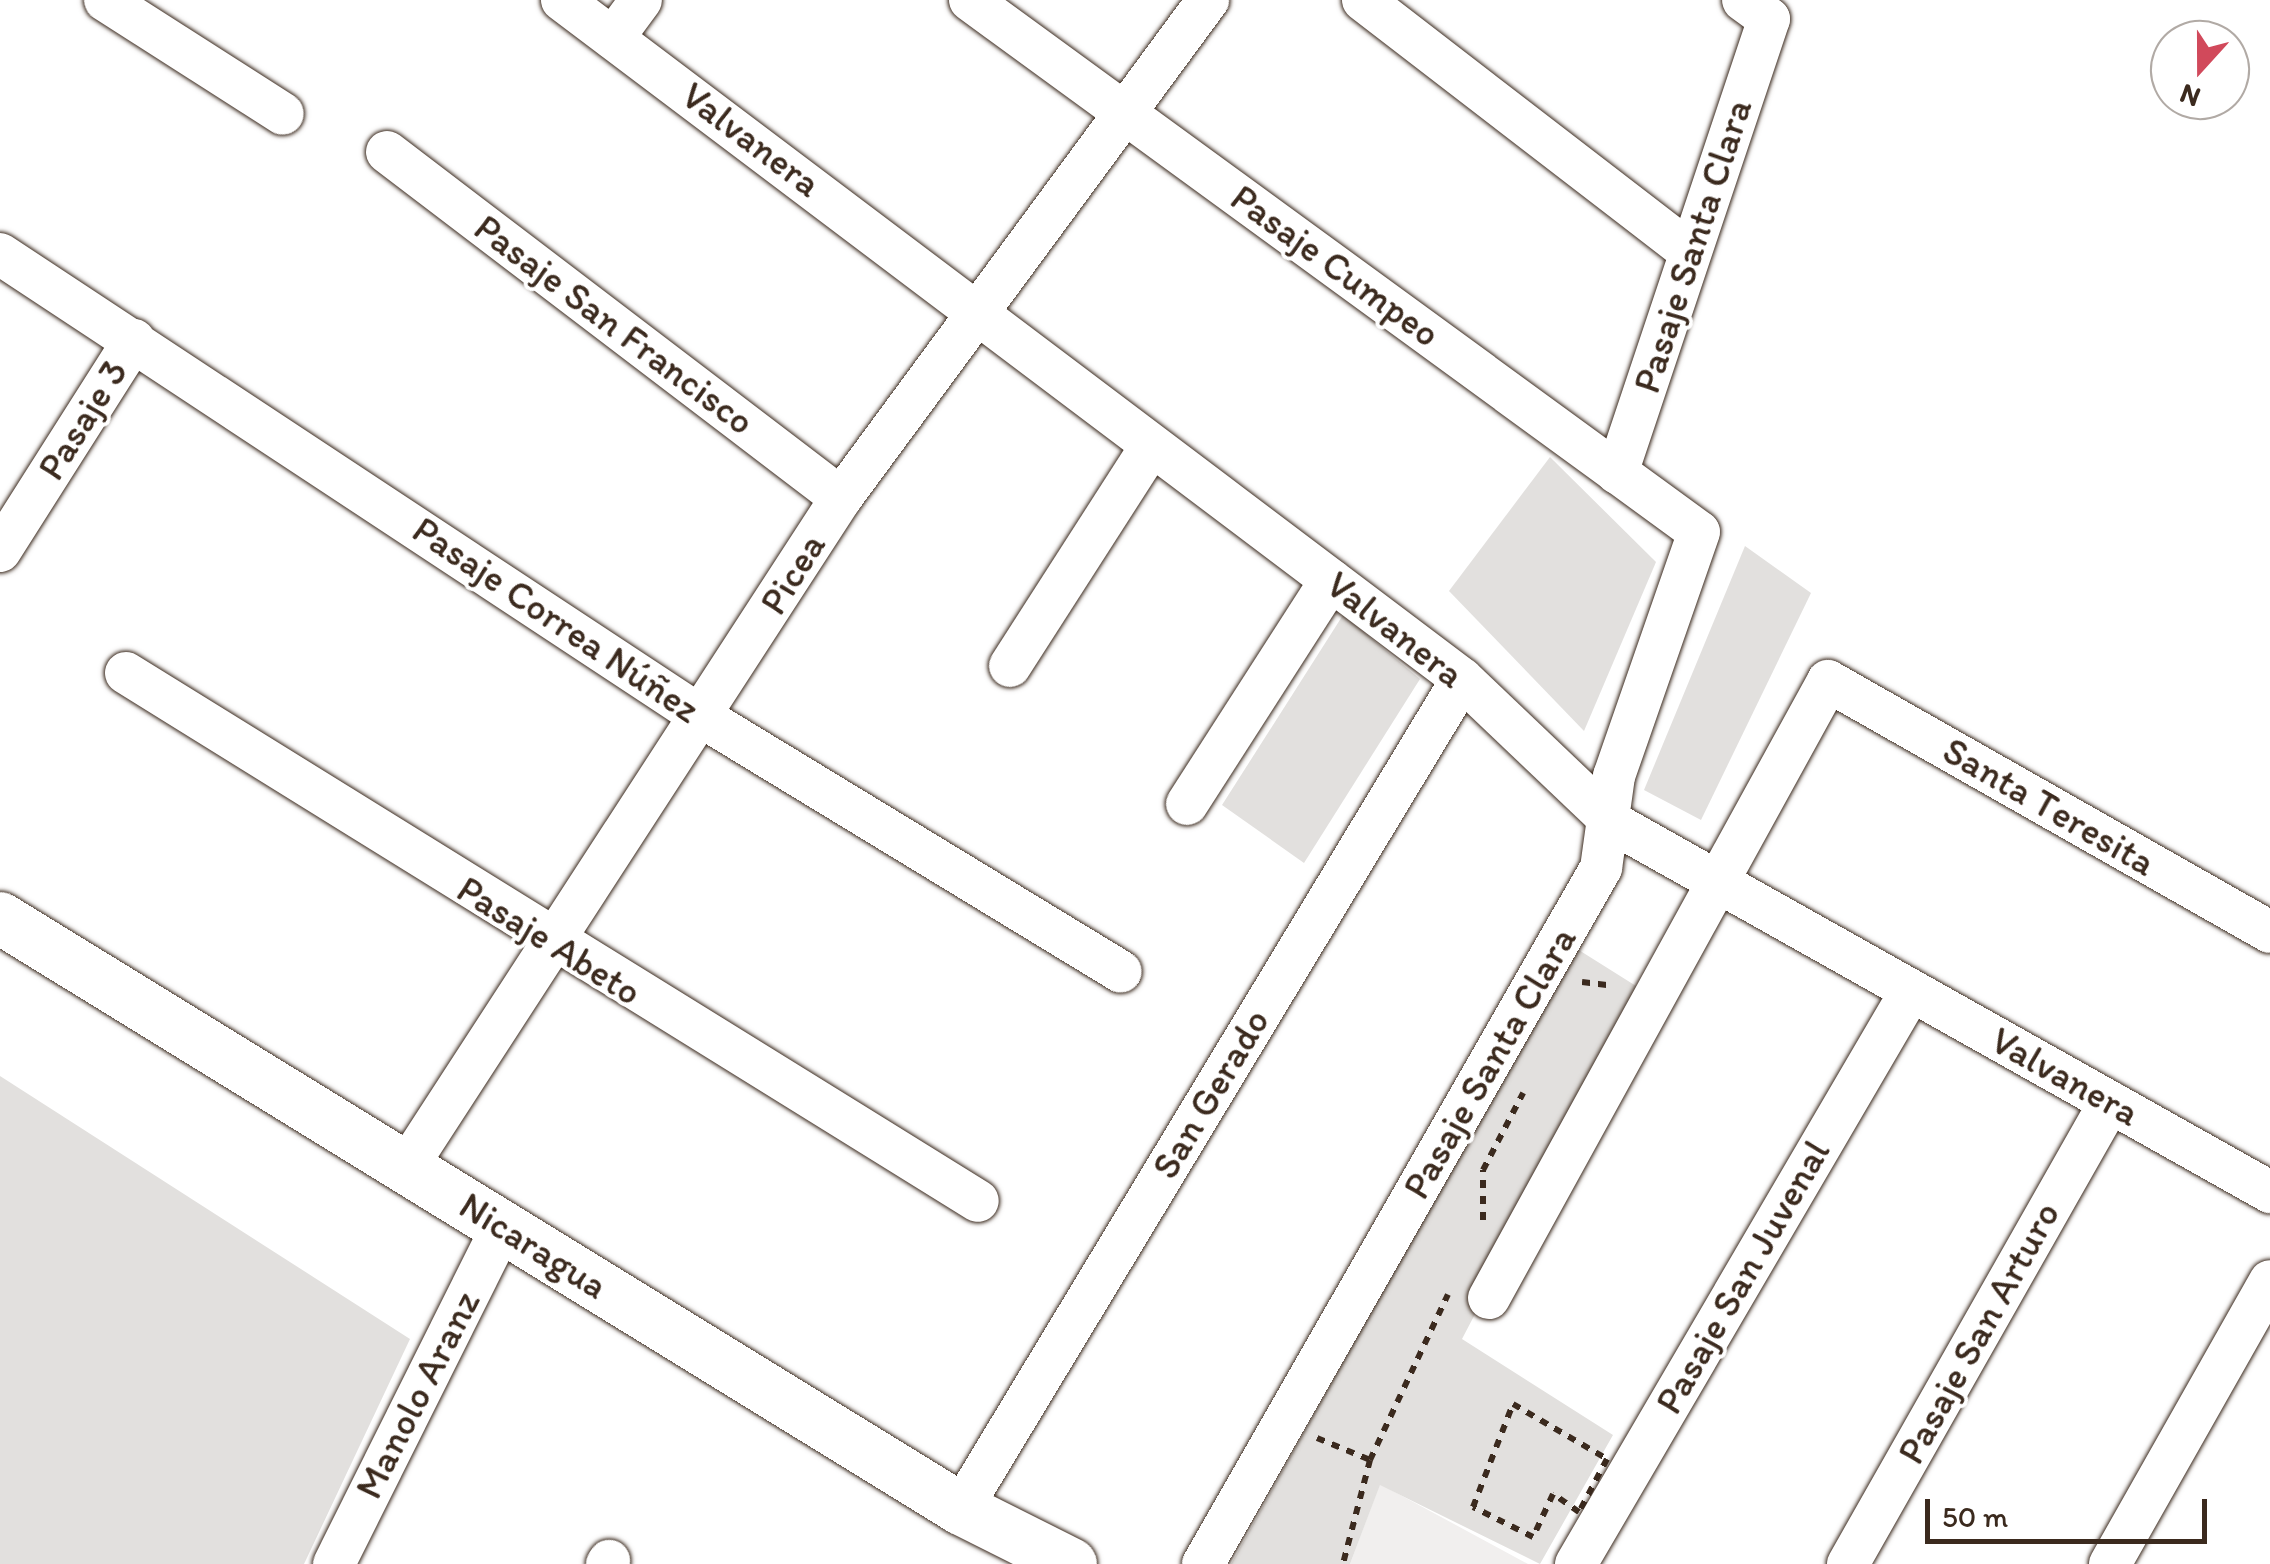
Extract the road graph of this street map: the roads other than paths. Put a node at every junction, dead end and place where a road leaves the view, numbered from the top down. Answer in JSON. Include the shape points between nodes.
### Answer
{"nodes":[{"id":1,"x":105,"y":0,"type":"edge"},
{"id":2,"x":562,"y":0,"type":"edge"},
{"id":3,"x":640,"y":0,"type":"edge"},
{"id":4,"x":970,"y":0,"type":"edge"},
{"id":5,"x":1208,"y":0,"type":"edge"},
{"id":6,"x":1363,"y":0,"type":"edge"},
{"id":7,"x":1756,"y":10,"type":"edge"},
{"id":8,"x":613,"y":38,"type":"junction"},
{"id":9,"x":1123,"y":112,"type":"junction"},
{"id":10,"x":282,"y":114,"type":"dead end"},
{"id":11,"x":386,"y":152,"type":"dead end"},
{"id":12,"x":1690,"y":252,"type":"junction"},
{"id":13,"x":0,"y":254,"type":"edge"},
{"id":14,"x":974,"y":305,"type":"junction"},
{"id":15,"x":134,"y":340,"type":"junction"},
{"id":16,"x":1152,"y":446,"type":"junction"},
{"id":17,"x":1617,"y":473,"type":"junction"},
{"id":18,"x":840,"y":498,"type":"junction"},
{"id":19,"x":1699,"y":532,"type":"joint"},
{"id":20,"x":0,"y":550,"type":"edge"},
{"id":21,"x":1331,"y":580,"type":"junction"},
{"id":22,"x":1010,"y":666,"type":"dead end"},
{"id":23,"x":126,"y":673,"type":"dead end"},
{"id":24,"x":1462,"y":680,"type":"junction"},
{"id":25,"x":702,"y":718,"type":"junction"},
{"id":26,"x":1187,"y":804,"type":"dead end"},
{"id":27,"x":1612,"y":823,"type":"junction"},
{"id":28,"x":1716,"y":881,"type":"junction"},
{"id":29,"x":0,"y":918,"type":"edge"},
{"id":30,"x":2270,"y":932,"type":"edge"},
{"id":31,"x":553,"y":945,"type":"junction"},
{"id":32,"x":1121,"y":972,"type":"dead end"},
{"id":33,"x":1911,"y":991,"type":"junction"},
{"id":34,"x":2110,"y":1102,"type":"junction"},
{"id":35,"x":406,"y":1168,"type":"junction"},
{"id":36,"x":2270,"y":1192,"type":"edge"},
{"id":37,"x":978,"y":1201,"type":"dead end"},
{"id":38,"x":502,"y":1227,"type":"junction"},
{"id":39,"x":2270,"y":1280,"type":"edge"},
{"id":40,"x":1471,"y":1291,"type":"road end"},
{"id":41,"x":961,"y":1509,"type":"junction"},
{"id":42,"x":334,"y":1564,"type":"edge"},
{"id":43,"x":1071,"y":1564,"type":"edge"},
{"id":44,"x":1204,"y":1564,"type":"edge"},
{"id":45,"x":1576,"y":1564,"type":"edge"},
{"id":46,"x":1848,"y":1564,"type":"edge"},
{"id":47,"x":2110,"y":1564,"type":"edge"}],
"edges":[{"from":1,"to":10,"type":"street"},
{"from":2,"to":8,"type":"street","name":"Valvanera"},
{"from":3,"to":8,"type":"street"},
{"from":4,"to":9,"type":"street","name":"Pasaje Cumpeo"},
{"from":5,"to":9,"type":"street","name":"Picea"},
{"from":6,"to":12,"type":"street"},
{"from":7,"to":12,"type":"street","name":"Pasaje Santa Clara"},
{"from":8,"to":14,"type":"street","name":"Valvanera"},
{"from":9,"to":14,"type":"street","name":"Picea"},
{"from":9,"to":17,"type":"street","name":"Pasaje Cumpeo"},
{"from":11,"to":18,"type":"street","name":"Pasaje San Francisco"},
{"from":12,"to":17,"type":"street","name":"Pasaje Santa Clara"},
{"from":13,"to":15,"type":"street","name":"Pasaje Correa Núñez"},
{"from":14,"to":16,"type":"street","name":"Valvanera"},
{"from":14,"to":18,"type":"street","name":"Picea"},
{"from":15,"to":20,"type":"street","name":"Pasaje 3"},
{"from":15,"to":25,"type":"street","name":"Pasaje Correa Núñez"},
{"from":16,"to":21,"type":"street","name":"Valvanera"},
{"from":16,"to":22,"type":"street"},
{"from":17,"to":19,"type":"street","name":"Pasaje Cumpeo"},
{"from":18,"to":25,"type":"street","name":"Picea"},
{"from":19,"to":27,"type":"street","name":"Pasaje Santa Clara","via":[[1614,776]]},
{"from":21,"to":24,"type":"street","name":"Valvanera"},
{"from":21,"to":26,"type":"street"},
{"from":23,"to":31,"type":"street","name":"Pasaje Abeto"},
{"from":24,"to":27,"type":"street","name":"Valvanera"},
{"from":24,"to":41,"type":"street","name":"San Gerado"},
{"from":25,"to":31,"type":"street","name":"Picea"},
{"from":25,"to":32,"type":"street","name":"Pasaje Correa Núñez"},
{"from":27,"to":28,"type":"street","name":"Valvanera"},
{"from":27,"to":44,"type":"street","name":"Pasaje Santa Clara","via":[[1601,868]]},
{"from":28,"to":30,"type":"street","name":"Santa Teresita","via":[[1828,681]]},
{"from":28,"to":33,"type":"street","name":"Valvanera"},
{"from":28,"to":40,"type":"street"},
{"from":29,"to":35,"type":"street","name":"Nicaragua"},
{"from":31,"to":35,"type":"street","name":"Picea"},
{"from":31,"to":37,"type":"street","name":"Pasaje Abeto"},
{"from":33,"to":34,"type":"street","name":"Valvanera"},
{"from":33,"to":45,"type":"street","name":"Pasaje San Juvenal"},
{"from":34,"to":36,"type":"street","name":"Valvanera"},
{"from":34,"to":46,"type":"street","name":"Pasaje San Arturo"},
{"from":35,"to":38,"type":"street","name":"Nicaragua"},
{"from":38,"to":41,"type":"street","name":"Nicaragua"},
{"from":38,"to":42,"type":"street","name":"Manolo Aranz"},
{"from":39,"to":47,"type":"street"},
{"from":41,"to":43,"type":"street","name":"Nicaragua"}]}
